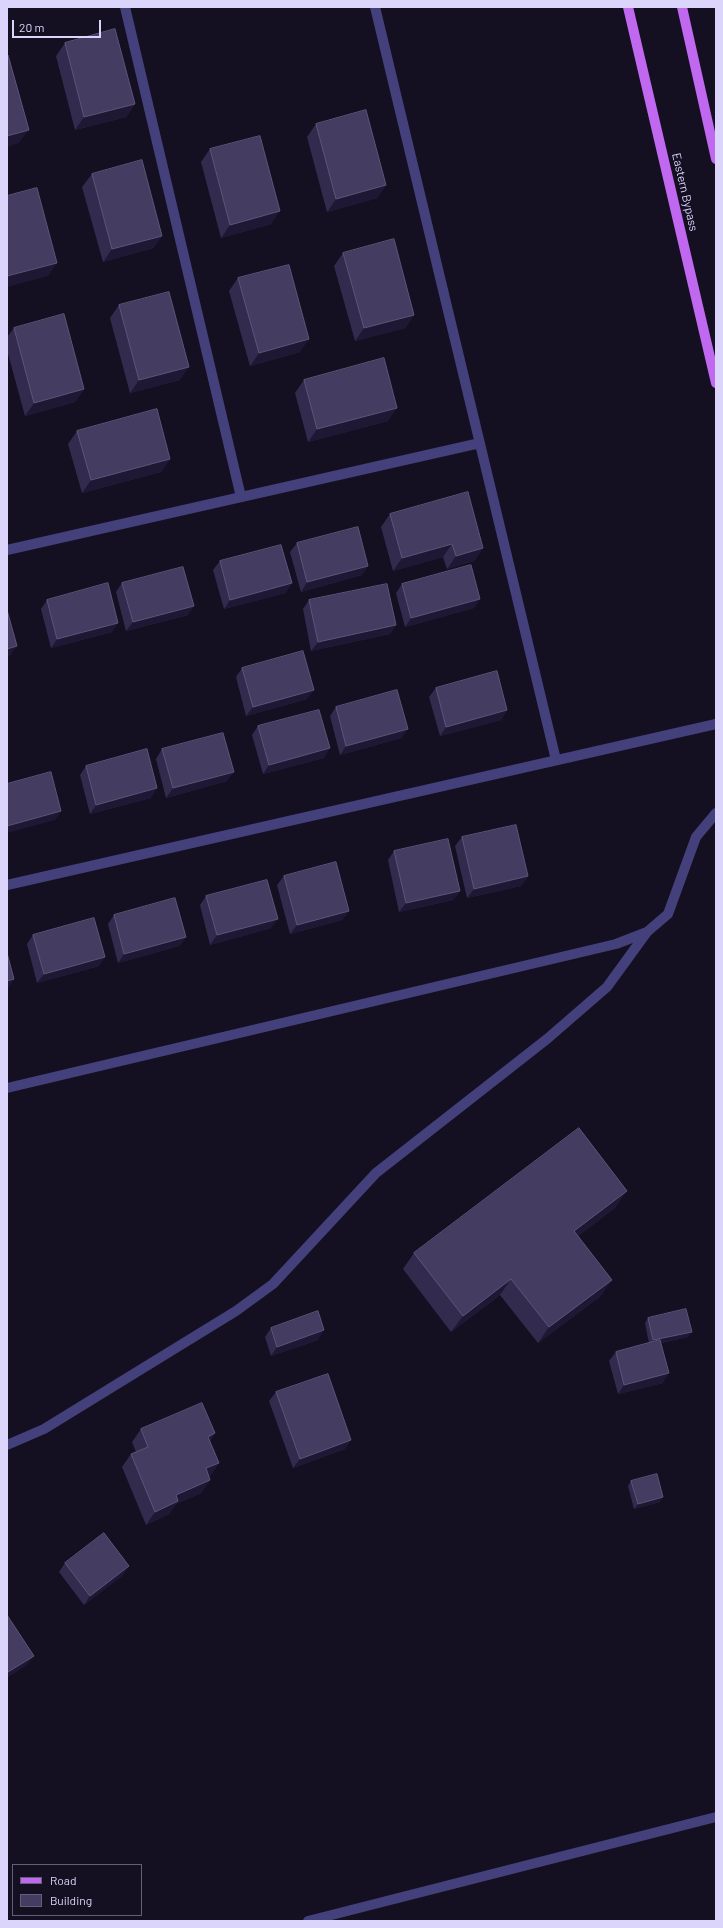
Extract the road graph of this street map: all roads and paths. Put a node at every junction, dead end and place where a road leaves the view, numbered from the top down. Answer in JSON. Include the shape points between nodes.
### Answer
{"nodes":[{"id":1,"x":125,"y":7,"type":"edge"},
{"id":2,"x":375,"y":7,"type":"edge"},
{"id":3,"x":628,"y":7,"type":"edge"},
{"id":4,"x":682,"y":7,"type":"edge"},
{"id":5,"x":716,"y":159,"type":"edge"},
{"id":6,"x":716,"y":383,"type":"edge"},
{"id":7,"x":480,"y":443,"type":"junction"},
{"id":8,"x":241,"y":497,"type":"junction"},
{"id":9,"x":7,"y":550,"type":"edge"},
{"id":10,"x":716,"y":724,"type":"edge"},
{"id":11,"x":556,"y":760,"type":"junction"},
{"id":12,"x":716,"y":813,"type":"edge"},
{"id":13,"x":7,"y":885,"type":"edge"},
{"id":14,"x":647,"y":932,"type":"junction"},
{"id":15,"x":7,"y":1088,"type":"edge"},
{"id":16,"x":7,"y":1446,"type":"edge"},
{"id":17,"x":716,"y":1817,"type":"edge"},
{"id":18,"x":308,"y":1921,"type":"edge"}],
"edges":[{"from":1,"to":8,"type":"street"},
{"from":2,"to":7,"type":"street"},
{"from":3,"to":6,"type":"main road","name":"Eastern Bypass"},
{"from":4,"to":5,"type":"main road"},
{"from":7,"to":8,"type":"street"},
{"from":7,"to":11,"type":"street"},
{"from":8,"to":9,"type":"street"},
{"from":10,"to":11,"type":"street"},
{"from":11,"to":13,"type":"street"},
{"from":12,"to":14,"type":"street","via":[[696,837],[668,914]]},
{"from":14,"to":15,"type":"street","via":[[616,944]]},
{"from":14,"to":16,"type":"street","via":[[607,987],[547,1039],[376,1173],[273,1284],[236,1311],[44,1429]]},
{"from":17,"to":18,"type":"street"}]}
